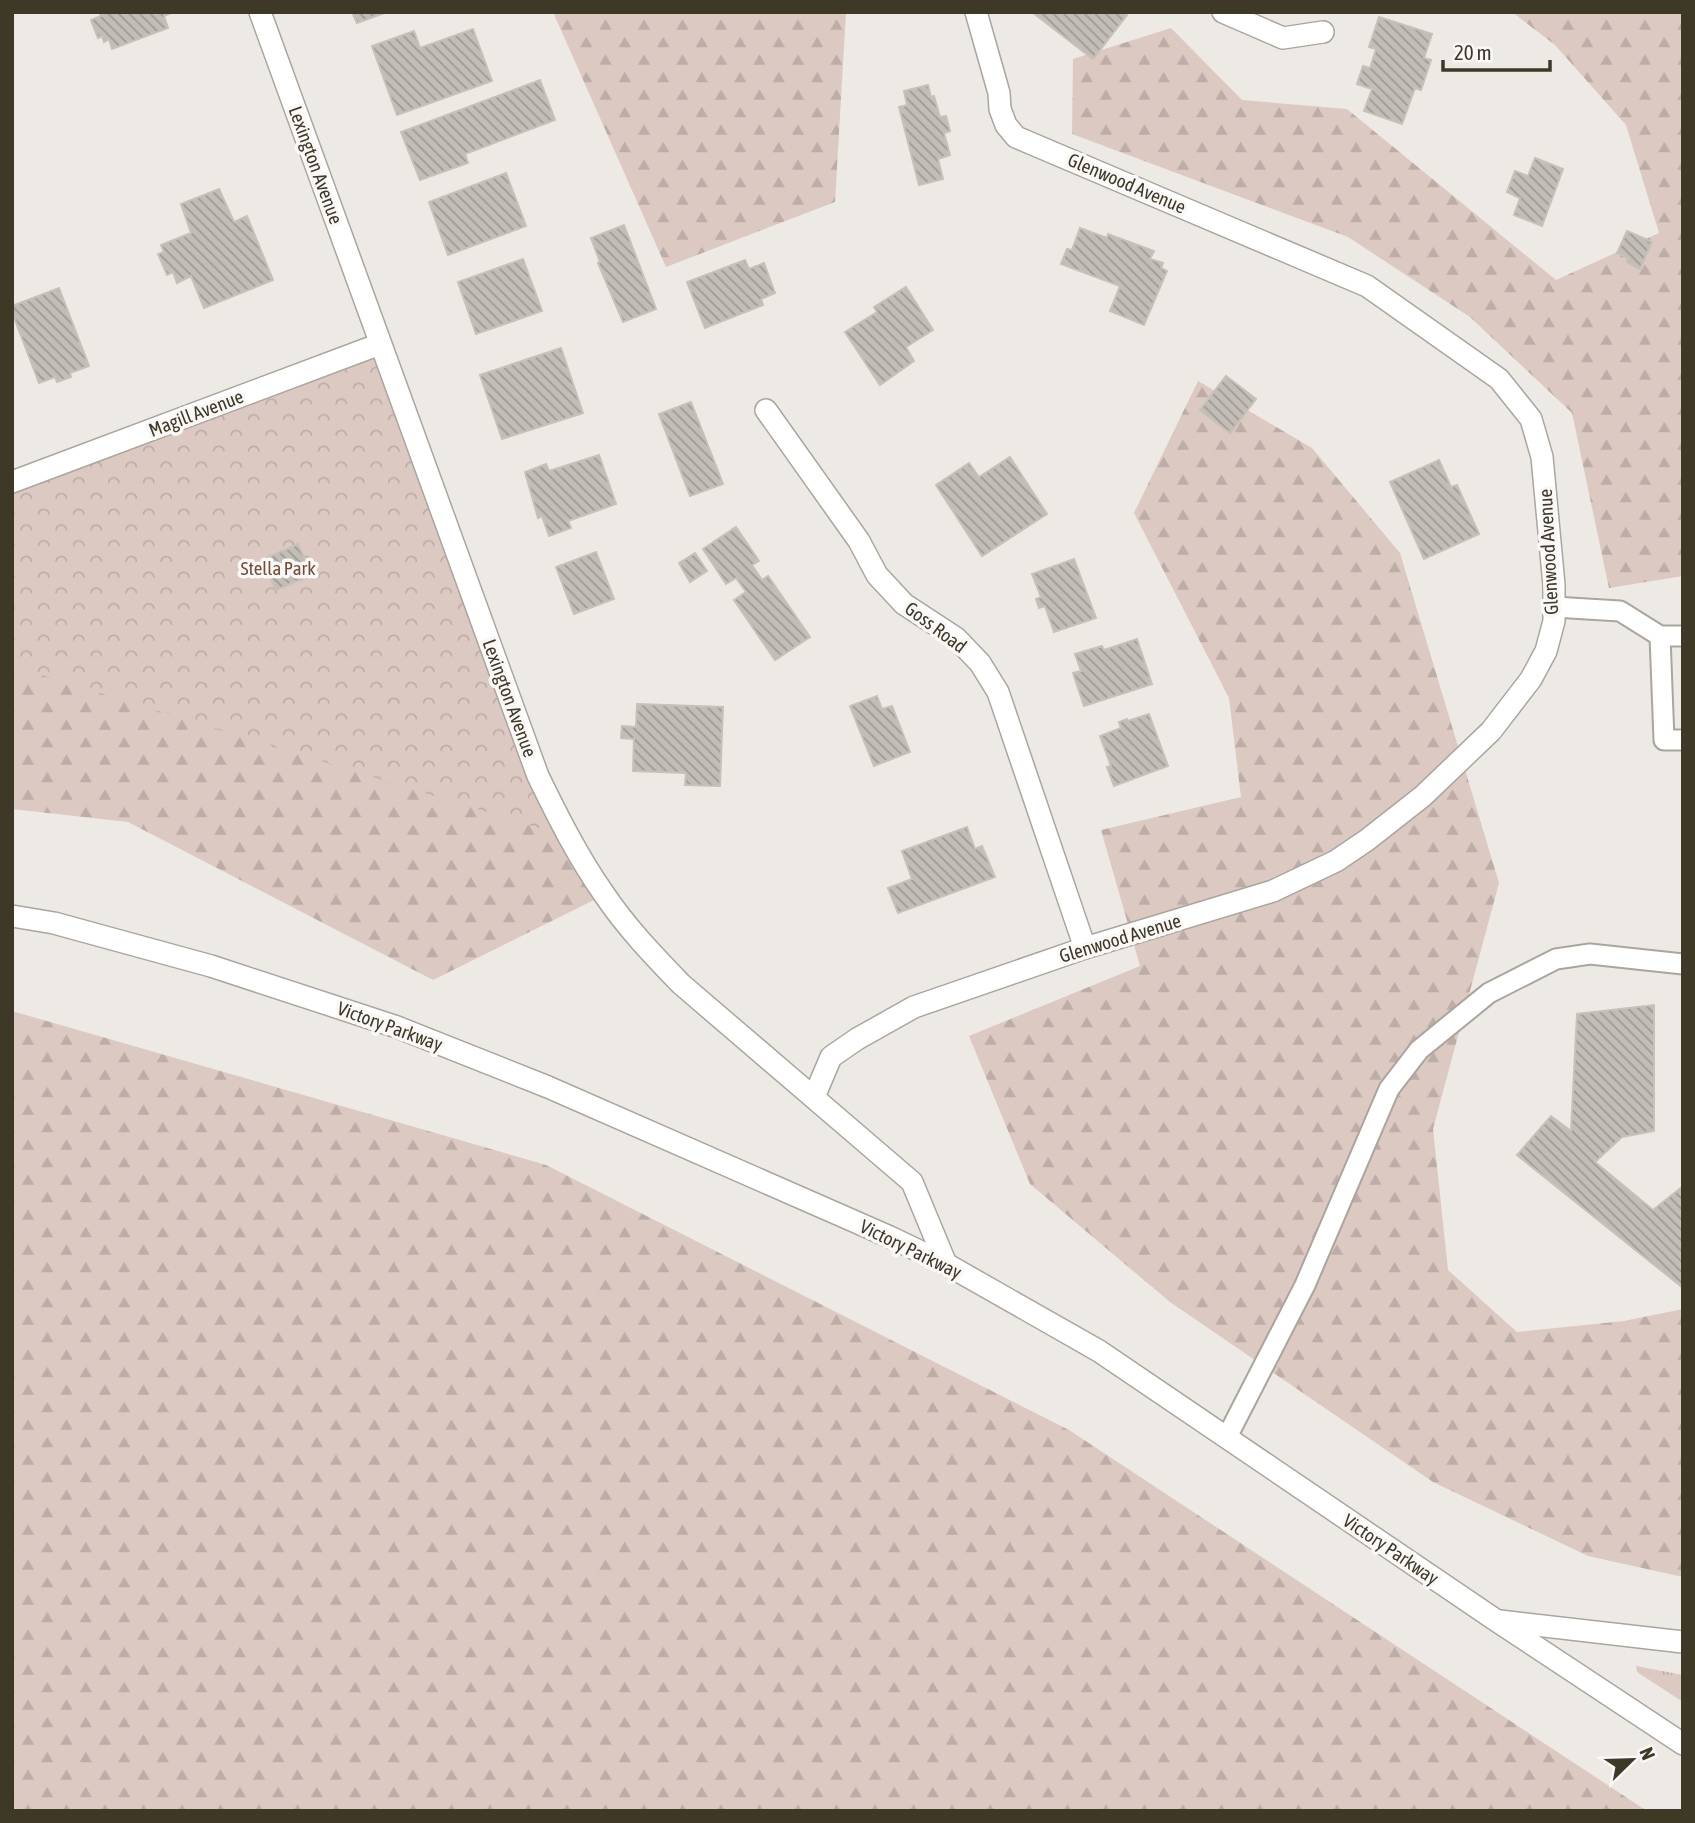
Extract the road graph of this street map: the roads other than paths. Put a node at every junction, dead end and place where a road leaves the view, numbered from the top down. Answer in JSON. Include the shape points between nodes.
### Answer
{"nodes":[{"id":1,"x":260,"y":12,"type":"edge"},
{"id":2,"x":976,"y":12,"type":"edge"},
{"id":3,"x":1223,"y":12,"type":"edge"},
{"id":4,"x":1323,"y":32,"type":"dead end"},
{"id":5,"x":380,"y":344,"type":"junction"},
{"id":6,"x":766,"y":410,"type":"dead end"},
{"id":7,"x":12,"y":482,"type":"edge"},
{"id":8,"x":1554,"y":607,"type":"junction"},
{"id":9,"x":1660,"y":636,"type":"junction"},
{"id":10,"x":1683,"y":636,"type":"edge"},
{"id":11,"x":1683,"y":740,"type":"edge"},
{"id":12,"x":12,"y":904,"type":"edge"},
{"id":13,"x":12,"y":916,"type":"edge"},
{"id":14,"x":54,"y":923,"type":"junction"},
{"id":15,"x":1085,"y":948,"type":"junction"},
{"id":16,"x":1683,"y":964,"type":"edge"},
{"id":17,"x":814,"y":1097,"type":"junction"},
{"id":18,"x":946,"y":1264,"type":"junction"},
{"id":19,"x":1227,"y":1437,"type":"junction"},
{"id":20,"x":1497,"y":1621,"type":"junction"},
{"id":21,"x":1683,"y":1642,"type":"edge"},
{"id":22,"x":1683,"y":1744,"type":"edge"}],
"edges":[{"from":1,"to":5,"type":"street","name":"Lexington Avenue"},
{"from":2,"to":8,"type":"street","name":"Glenwood Avenue","via":[[1000,109],[1016,137],[1367,286],[1499,379],[1531,419],[1542,457]]},
{"from":3,"to":4,"type":"street","via":[[1283,38]]},
{"from":5,"to":7,"type":"street","name":"Magill Avenue"},
{"from":5,"to":17,"type":"street","name":"Lexington Avenue","via":[[538,776],[568,837],[604,895],[646,948],[681,984]]},
{"from":6,"to":15,"type":"street","name":"Goss Road","via":[[859,541],[877,575],[904,604],[957,638],[998,692]]},
{"from":8,"to":9,"type":"lane","via":[[1620,611]]},
{"from":8,"to":15,"type":"street","name":"Glenwood Avenue","via":[[1546,651],[1512,706],[1423,796],[1367,840],[1336,861],[1273,891]]},
{"from":9,"to":10,"type":"lane"},
{"from":9,"to":11,"type":"lane","via":[[1664,740]]},
{"from":12,"to":14,"type":"street","name":"Victory Parkway"},
{"from":13,"to":14,"type":"street","name":"Victory Parkway"},
{"from":14,"to":18,"type":"street","name":"Victory Parkway","via":[[211,966],[397,1027],[548,1087]]},
{"from":15,"to":17,"type":"street","name":"Glenwood Avenue","via":[[914,1007],[831,1057]]},
{"from":16,"to":19,"type":"lane","via":[[1590,954],[1556,959],[1489,993],[1419,1050],[1388,1089],[1305,1285]]},
{"from":17,"to":18,"type":"street","name":"Lexington Avenue","via":[[912,1182]]},
{"from":18,"to":19,"type":"street","name":"Victory Parkway","via":[[1099,1351]]},
{"from":19,"to":20,"type":"street","name":"Victory Parkway"},
{"from":20,"to":21,"type":"street"},
{"from":20,"to":22,"type":"street","name":"Victory Parkway"}]}
